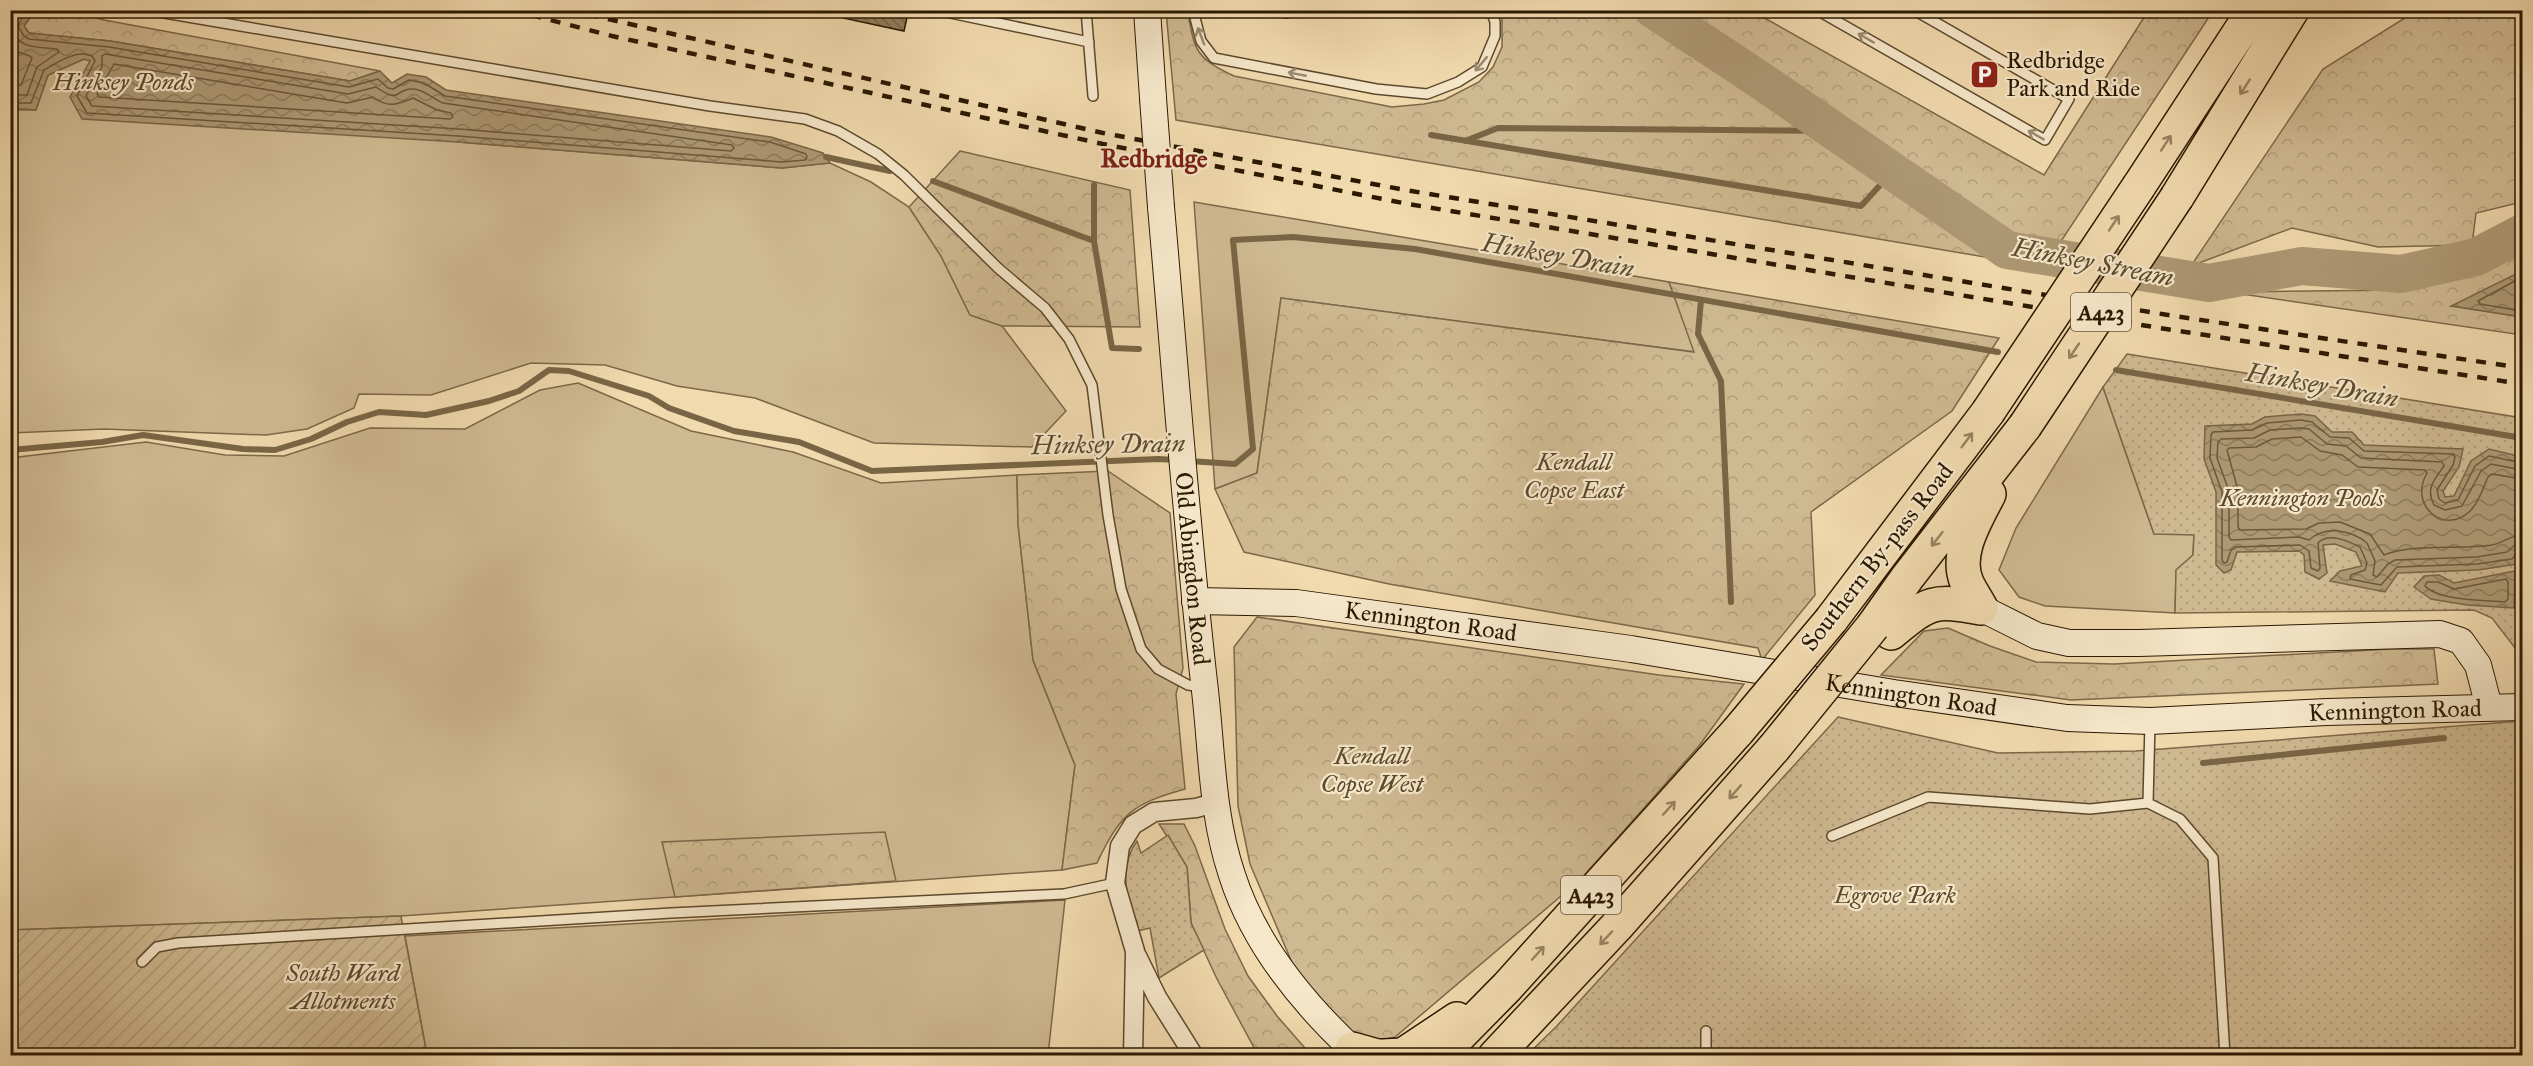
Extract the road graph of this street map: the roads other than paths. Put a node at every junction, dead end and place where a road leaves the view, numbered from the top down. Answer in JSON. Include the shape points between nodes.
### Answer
{"nodes":[{"id":1,"x":147,"y":10,"type":"edge"},
{"id":2,"x":936,"y":10,"type":"edge"},
{"id":3,"x":1086,"y":10,"type":"edge"},
{"id":4,"x":1147,"y":10,"type":"edge"},
{"id":5,"x":1193,"y":10,"type":"edge"},
{"id":6,"x":1272,"y":10,"type":"edge"},
{"id":7,"x":1491,"y":10,"type":"edge"},
{"id":8,"x":1817,"y":10,"type":"edge"},
{"id":9,"x":1914,"y":10,"type":"edge"},
{"id":10,"x":2254,"y":10,"type":"edge"},
{"id":11,"x":2311,"y":10,"type":"edge"},
{"id":12,"x":1287,"y":13,"type":"dead end"},
{"id":13,"x":2284,"y":24,"type":"edge"},
{"id":14,"x":1089,"y":42,"type":"junction"},
{"id":15,"x":1093,"y":96,"type":"dead end"},
{"id":16,"x":2025,"y":426,"type":"junction"},
{"id":17,"x":1195,"y":601,"type":"junction"},
{"id":18,"x":1982,"y":608,"type":"junction"},
{"id":19,"x":1882,"y":630,"type":"junction"},
{"id":20,"x":1205,"y":688,"type":"junction"},
{"id":21,"x":2489,"y":707,"type":"junction"},
{"id":22,"x":2523,"y":707,"type":"edge"},
{"id":23,"x":2150,"y":721,"type":"junction"},
{"id":24,"x":1215,"y":803,"type":"junction"},
{"id":25,"x":2148,"y":803,"type":"junction"},
{"id":26,"x":1832,"y":836,"type":"dead end"},
{"id":27,"x":1115,"y":883,"type":"junction"},
{"id":28,"x":1134,"y":951,"type":"junction"},
{"id":29,"x":142,"y":962,"type":"dead end"},
{"id":30,"x":1507,"y":987,"type":"junction"},
{"id":31,"x":1706,"y":1031,"type":"dead end"},
{"id":32,"x":1366,"y":1054,"type":"edge"},
{"id":33,"x":1133,"y":1056,"type":"edge"},
{"id":34,"x":1194,"y":1056,"type":"edge"},
{"id":35,"x":1439,"y":1056,"type":"edge"},
{"id":36,"x":1495,"y":1056,"type":"edge"},
{"id":37,"x":1706,"y":1056,"type":"edge"},
{"id":38,"x":2225,"y":1056,"type":"edge"}],
"edges":[{"from":1,"to":20,"type":"lane","via":[[805,119],[838,130],[878,154],[1046,309],[1069,339],[1092,385],[1121,589],[1141,649],[1158,669],[1188,685]]},
{"from":2,"to":14,"type":"lane"},
{"from":3,"to":14,"type":"lane"},
{"from":4,"to":17,"type":"street","name":"Old Abingdon Road","bridge":true},
{"from":7,"to":5,"type":"lane","one_way":true,"via":[[1495,36],[1482,68],[1427,94],[1376,89],[1214,58],[1201,41]]},
{"from":6,"to":12,"type":"lane"},
{"from":9,"to":8,"type":"lane","one_way":true,"via":[[2069,99],[2045,140]]},
{"from":30,"to":10,"type":"highway","name":"Southern By-pass Road","number":"A423","one_way":true,"bridge":true,"via":[[1738,730],[1831,620],[1988,412]]},
{"from":11,"to":13,"type":"highway","number":"A423"},
{"from":13,"to":16,"type":"highway","name":"Southern By-pass Road","number":"A423","one_way":true,"bridge":true},
{"from":14,"to":15,"type":"lane"},
{"from":16,"to":18,"type":"highway","via":[[1971,529],[1963,560],[1966,582]]},
{"from":16,"to":19,"type":"highway","name":"Southern By-pass Road","number":"A423","one_way":true,"via":[[1907,578]]},
{"from":17,"to":20,"type":"street","name":"Old Abingdon Road"},
{"from":17,"to":23,"type":"street","name":"Kennington Road","via":[[1296,603],[1631,649],[2067,718]]},
{"from":18,"to":19,"type":"highway","via":[[1935,603]]},
{"from":18,"to":21,"type":"street","via":[[2037,636],[2069,643],[2440,634],[2461,641],[2478,665]]},
{"from":19,"to":36,"type":"highway","name":"Southern By-pass Road","number":"A423","one_way":true,"bridge":true,"via":[[1816,697],[1616,927]]},
{"from":20,"to":24,"type":"street","name":"Old Abingdon Road"},
{"from":21,"to":22,"type":"street","name":"Kennington Road"},
{"from":21,"to":23,"type":"street","name":"Kennington Road"},
{"from":23,"to":25,"type":"lane"},
{"from":24,"to":27,"type":"street","via":[[1154,812],[1133,825],[1120,846]]},
{"from":24,"to":32,"type":"street","name":"Old Abingdon Road","via":[[1232,875],[1264,943],[1316,1014]]},
{"from":25,"to":26,"type":"lane","via":[[2090,809],[1928,797]]},
{"from":25,"to":38,"type":"lane","via":[[2180,819],[2213,858]]},
{"from":27,"to":28,"type":"street"},
{"from":27,"to":29,"type":"lane","via":[[1064,894],[671,913],[178,944],[157,947]]},
{"from":28,"to":33,"type":"street"},
{"from":28,"to":34,"type":"street"},
{"from":30,"to":32,"type":"highway","via":[[1403,1055]]},
{"from":30,"to":35,"type":"highway","name":"Southern By-pass Road","number":"A423"},
{"from":31,"to":37,"type":"lane"}]}
